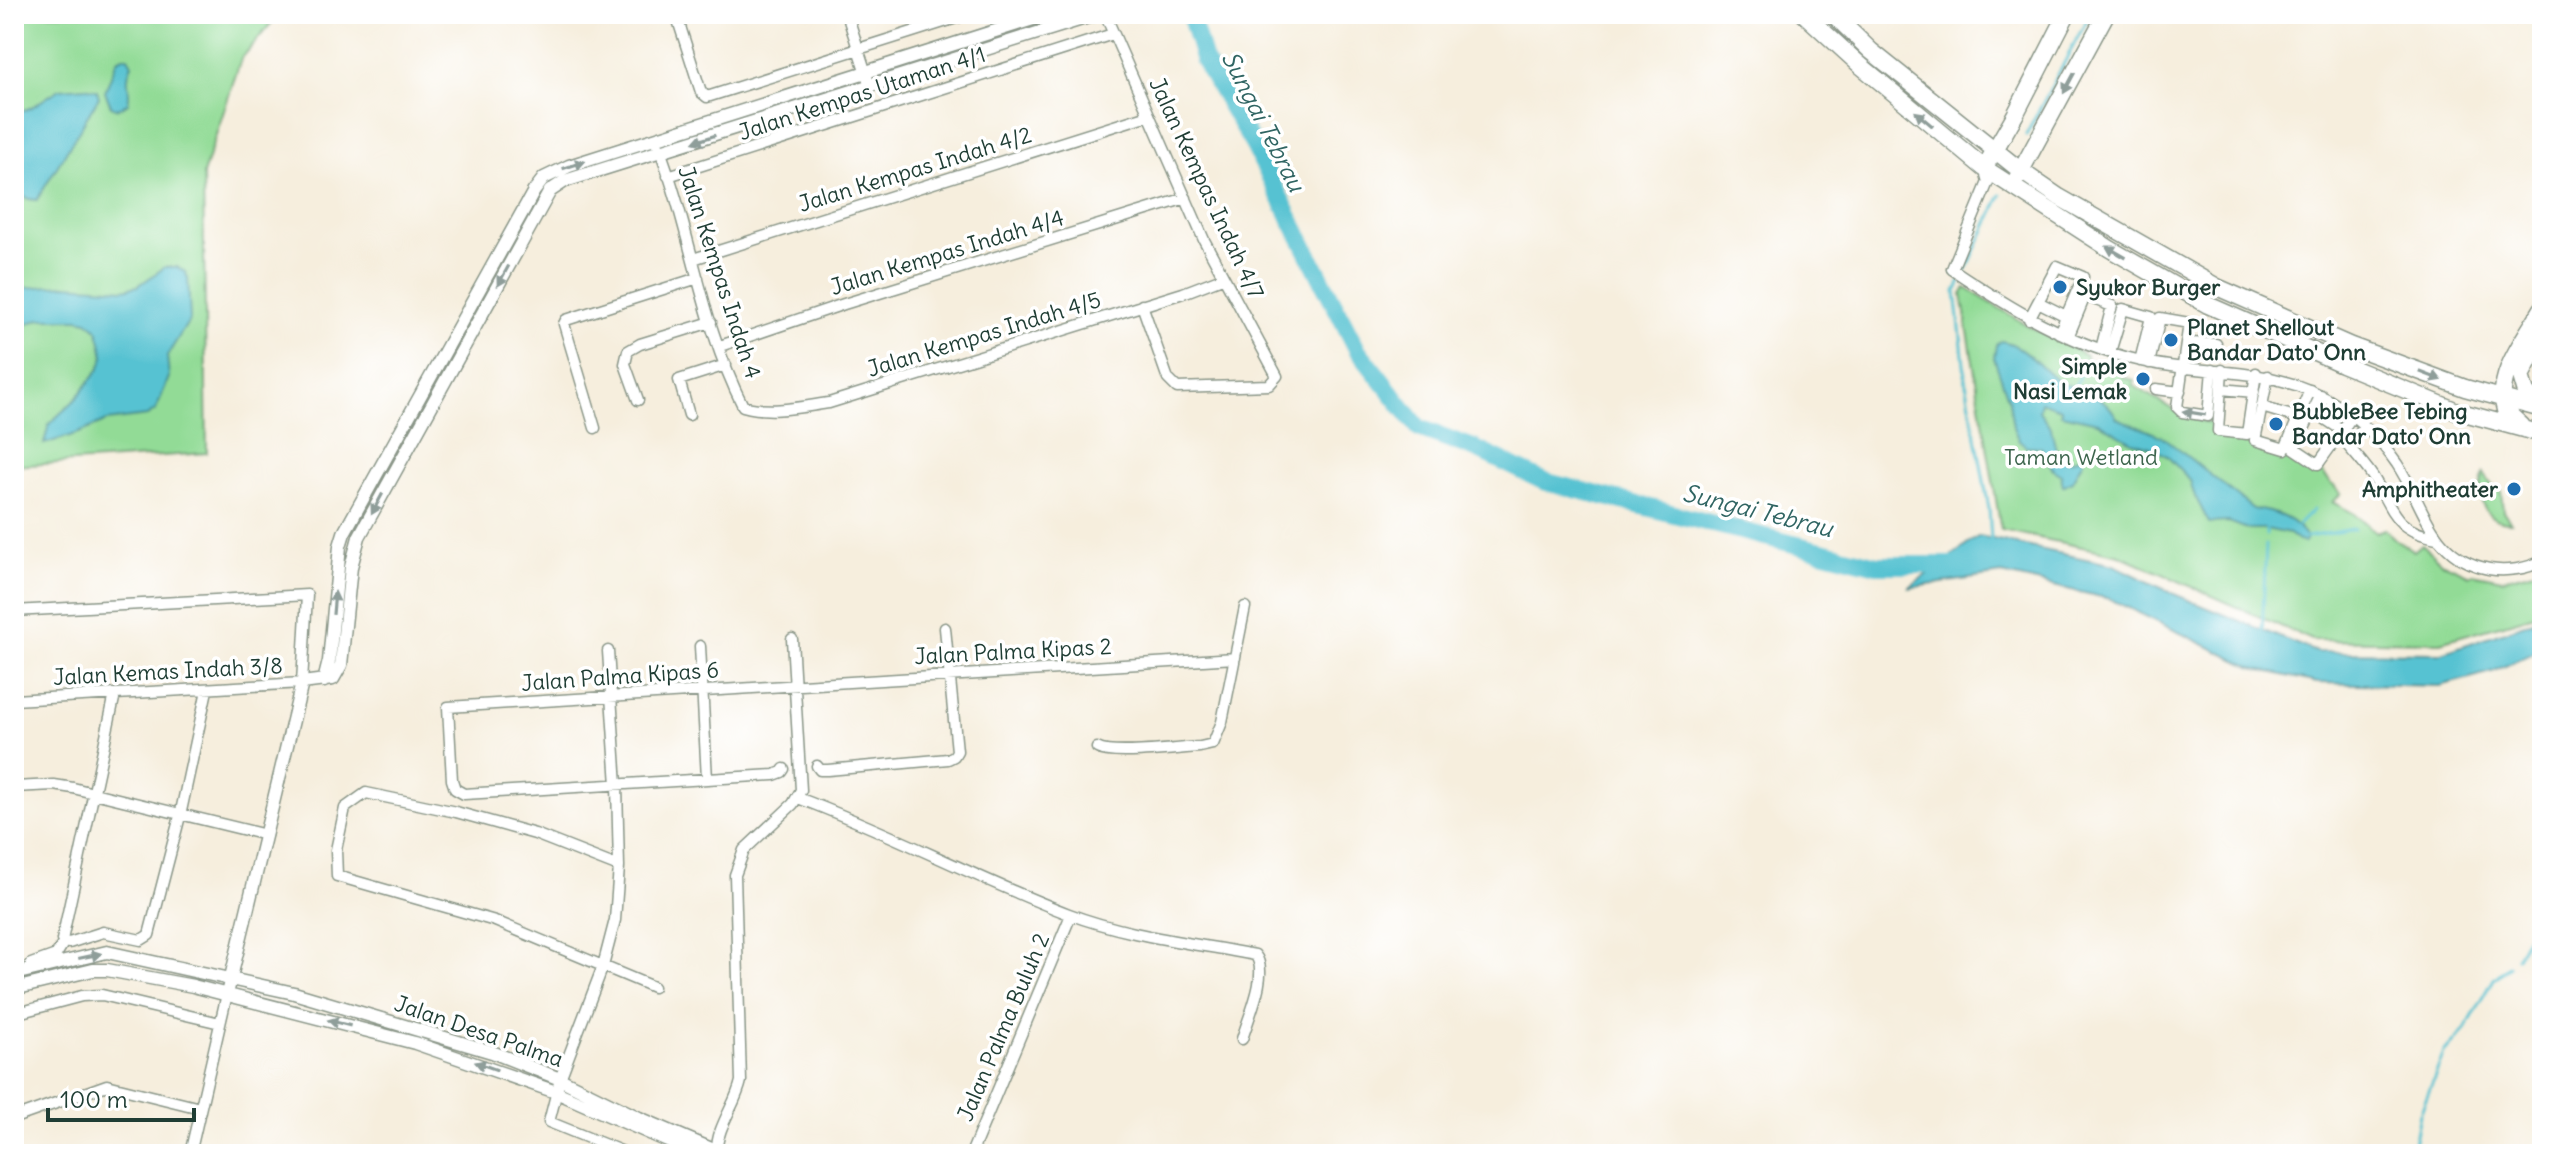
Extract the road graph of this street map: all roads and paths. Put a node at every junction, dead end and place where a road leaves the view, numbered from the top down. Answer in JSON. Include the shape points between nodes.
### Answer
{"nodes":[{"id":1,"x":676,"y":14,"type":"edge"},
{"id":2,"x":847,"y":14,"type":"edge"},
{"id":3,"x":969,"y":14,"type":"edge"},
{"id":4,"x":1049,"y":14,"type":"edge"},
{"id":5,"x":1098,"y":14,"type":"edge"},
{"id":6,"x":1105,"y":14,"type":"edge"},
{"id":7,"x":1804,"y":14,"type":"edge"},
{"id":8,"x":1833,"y":14,"type":"edge"},
{"id":9,"x":2067,"y":14,"type":"edge"},
{"id":10,"x":2106,"y":14,"type":"edge"},
{"id":11,"x":1113,"y":34,"type":"junction"},
{"id":12,"x":858,"y":49,"type":"junction"},
{"id":13,"x":865,"y":71,"type":"junction"},
{"id":14,"x":870,"y":86,"type":"junction"},
{"id":15,"x":1149,"y":115,"type":"junction"},
{"id":16,"x":2015,"y":115,"type":"junction"},
{"id":17,"x":1954,"y":119,"type":"junction"},
{"id":18,"x":2040,"y":136,"type":"junction"},
{"id":19,"x":658,"y":146,"type":"junction"},
{"id":20,"x":1994,"y":151,"type":"junction"},
{"id":21,"x":1984,"y":168,"type":"junction"},
{"id":22,"x":2021,"y":171,"type":"junction"},
{"id":23,"x":668,"y":176,"type":"junction"},
{"id":24,"x":2012,"y":187,"type":"junction"},
{"id":25,"x":2059,"y":197,"type":"junction"},
{"id":26,"x":1186,"y":198,"type":"junction"},
{"id":27,"x":693,"y":259,"type":"junction"},
{"id":28,"x":698,"y":278,"type":"junction"},
{"id":29,"x":1222,"y":278,"type":"junction"},
{"id":30,"x":2038,"y":302,"type":"junction"},
{"id":31,"x":1142,"y":305,"type":"junction"},
{"id":32,"x":2542,"y":309,"type":"edge"},
{"id":33,"x":2066,"y":316,"type":"junction"},
{"id":34,"x":2029,"y":319,"type":"junction"},
{"id":35,"x":711,"y":322,"type":"junction"},
{"id":36,"x":2063,"y":335,"type":"junction"},
{"id":37,"x":2542,"y":335,"type":"edge"},
{"id":38,"x":2188,"y":343,"type":"junction"},
{"id":39,"x":2216,"y":344,"type":"dead end"},
{"id":40,"x":720,"y":346,"type":"junction"},
{"id":41,"x":447,"y":348,"type":"junction"},
{"id":42,"x":2105,"y":351,"type":"junction"},
{"id":43,"x":461,"y":353,"type":"junction"},
{"id":44,"x":2144,"y":362,"type":"junction"},
{"id":45,"x":726,"y":365,"type":"junction"},
{"id":46,"x":2184,"y":367,"type":"junction"},
{"id":47,"x":2508,"y":369,"type":"junction"},
{"id":48,"x":2217,"y":370,"type":"junction"},
{"id":49,"x":2256,"y":373,"type":"junction"},
{"id":50,"x":2268,"y":376,"type":"junction"},
{"id":51,"x":2465,"y":388,"type":"junction"},
{"id":52,"x":2156,"y":389,"type":"dead end"},
{"id":53,"x":2221,"y":389,"type":"junction"},
{"id":54,"x":2180,"y":392,"type":"junction"},
{"id":55,"x":2254,"y":392,"type":"junction"},
{"id":56,"x":2316,"y":393,"type":"junction"},
{"id":57,"x":2503,"y":398,"type":"junction"},
{"id":58,"x":638,"y":400,"type":"dead end"},
{"id":59,"x":2262,"y":407,"type":"junction"},
{"id":60,"x":754,"y":409,"type":"joint"},
{"id":61,"x":2542,"y":409,"type":"edge"},
{"id":62,"x":2313,"y":411,"type":"junction"},
{"id":63,"x":689,"y":415,"type":"dead end"},
{"id":64,"x":2353,"y":415,"type":"junction"},
{"id":65,"x":2478,"y":416,"type":"junction"},
{"id":66,"x":2298,"y":418,"type":"junction"},
{"id":67,"x":2365,"y":427,"type":"junction"},
{"id":68,"x":595,"y":428,"type":"dead end"},
{"id":69,"x":2342,"y":430,"type":"junction"},
{"id":70,"x":2534,"y":432,"type":"edge"},
{"id":71,"x":2542,"y":442,"type":"edge"},
{"id":72,"x":2437,"y":538,"type":"junction"},
{"id":73,"x":2542,"y":561,"type":"edge"},
{"id":74,"x":1245,"y":607,"type":"dead end"},
{"id":75,"x":14,"y":611,"type":"edge"},
{"id":76,"x":945,"y":628,"type":"dead end"},
{"id":77,"x":792,"y":639,"type":"dead end"},
{"id":78,"x":700,"y":646,"type":"dead end"},
{"id":79,"x":608,"y":651,"type":"dead end"},
{"id":80,"x":1235,"y":658,"type":"junction"},
{"id":81,"x":950,"y":675,"type":"junction"},
{"id":82,"x":324,"y":681,"type":"junction"},
{"id":83,"x":302,"y":683,"type":"junction"},
{"id":84,"x":794,"y":685,"type":"junction"},
{"id":85,"x":207,"y":690,"type":"junction"},
{"id":86,"x":702,"y":690,"type":"junction"},
{"id":87,"x":115,"y":694,"type":"junction"},
{"id":88,"x":611,"y":696,"type":"junction"},
{"id":89,"x":14,"y":700,"type":"edge"},
{"id":90,"x":1097,"y":748,"type":"dead end"},
{"id":91,"x":817,"y":766,"type":"dead end"},
{"id":92,"x":784,"y":769,"type":"dead end"},
{"id":93,"x":707,"y":779,"type":"junction"},
{"id":94,"x":617,"y":785,"type":"junction"},
{"id":95,"x":14,"y":787,"type":"edge"},
{"id":96,"x":92,"y":795,"type":"junction"},
{"id":97,"x":798,"y":798,"type":"junction"},
{"id":98,"x":180,"y":816,"type":"junction"},
{"id":99,"x":266,"y":835,"type":"junction"},
{"id":100,"x":619,"y":867,"type":"junction"},
{"id":101,"x":1071,"y":915,"type":"junction"},
{"id":102,"x":64,"y":942,"type":"junction"},
{"id":103,"x":603,"y":966,"type":"junction"},
{"id":104,"x":14,"y":971,"type":"edge"},
{"id":105,"x":231,"y":980,"type":"junction"},
{"id":106,"x":653,"y":987,"type":"dead end"},
{"id":107,"x":14,"y":989,"type":"edge"},
{"id":108,"x":227,"y":994,"type":"junction"},
{"id":109,"x":14,"y":1014,"type":"edge"},
{"id":110,"x":220,"y":1023,"type":"junction"},
{"id":111,"x":1242,"y":1039,"type":"dead end"},
{"id":112,"x":558,"y":1086,"type":"junction"},
{"id":113,"x":200,"y":1108,"type":"junction"},
{"id":114,"x":14,"y":1118,"type":"edge"},
{"id":115,"x":711,"y":1151,"type":"edge"},
{"id":116,"x":190,"y":1154,"type":"edge"},
{"id":117,"x":628,"y":1154,"type":"edge"},
{"id":118,"x":971,"y":1154,"type":"edge"}],
"edges":[{"from":1,"to":12,"type":"street","via":[[707,97]]},
{"from":2,"to":12,"type":"street"},
{"from":3,"to":12,"type":"street"},
{"from":4,"to":13,"type":"street"},
{"from":5,"to":14,"type":"street"},
{"from":6,"to":11,"type":"street","name":"Jalan Kempas Indah 4/7"},
{"from":21,"to":7,"type":"main road","one_way":true},
{"from":8,"to":17,"type":"main road"},
{"from":9,"to":16,"type":"main road"},
{"from":10,"to":18,"type":"main road","one_way":true},
{"from":11,"to":15,"type":"street","name":"Jalan Kempas Indah 4/7"},
{"from":11,"to":23,"type":"street","name":"Jalan Kempas Utaman 4/1"},
{"from":12,"to":13,"type":"street"},
{"from":13,"to":14,"type":"street"},
{"from":13,"to":19,"type":"street"},
{"from":14,"to":19,"type":"street","one_way":true},
{"from":15,"to":26,"type":"street","name":"Jalan Kempas Indah 4/7"},
{"from":15,"to":27,"type":"street","name":"Jalan Kempas Indah 4/2"},
{"from":16,"to":17,"type":"main road","via":[[1984,131]]},
{"from":16,"to":20,"type":"main road"},
{"from":17,"to":20,"type":"main road"},
{"from":18,"to":22,"type":"main road"},
{"from":18,"to":25,"type":"main road","via":[[2039,170]]},
{"from":19,"to":23,"type":"street","name":"Jalan Kempas Indah 4"},
{"from":41,"to":19,"type":"street","one_way":true,"via":[[544,178]]},
{"from":19,"to":43,"type":"street","one_way":true,"via":[[550,191]]},
{"from":20,"to":21,"type":"main road"},
{"from":20,"to":22,"type":"main road"},
{"from":21,"to":24,"type":"main road"},
{"from":21,"to":34,"type":"street","via":[[1988,182],[1952,269]]},
{"from":22,"to":24,"type":"main road"},
{"from":22,"to":25,"type":"main road"},
{"from":23,"to":27,"type":"street","name":"Jalan Kempas Indah 4"},
{"from":65,"to":24,"type":"main road","one_way":true,"via":[[2208,305]]},
{"from":25,"to":51,"type":"main road","one_way":true,"via":[[2217,287],[2351,346]]},
{"from":26,"to":29,"type":"street","name":"Jalan Kempas Indah 4/7"},
{"from":26,"to":40,"type":"street","name":"Jalan Kempas Indah 4/4"},
{"from":27,"to":28,"type":"street","name":"Jalan Kempas Indah 4"},
{"from":28,"to":35,"type":"street","name":"Jalan Kempas Indah 4"},
{"from":28,"to":68,"type":"street","via":[[566,320]]},
{"from":29,"to":31,"type":"street","name":"Jalan Kempas Indah 4/5"},
{"from":29,"to":31,"type":"street","name":"Jalan Kempas Indah 4/7","via":[[1277,376],[1269,385],[1177,388],[1168,379]]},
{"from":30,"to":33,"type":"street"},
{"from":30,"to":33,"type":"street","via":[[2057,266],[2083,277]]},
{"from":30,"to":34,"type":"street"},
{"from":31,"to":60,"type":"street","name":"Jalan Kempas Indah 4/5","via":[[829,403]]},
{"from":32,"to":47,"type":"main road"},
{"from":33,"to":36,"type":"street"},
{"from":34,"to":36,"type":"street"},
{"from":35,"to":40,"type":"street","name":"Jalan Kempas Indah 4"},
{"from":35,"to":58,"type":"street","via":[[628,351],[625,364]]},
{"from":36,"to":42,"type":"street"},
{"from":36,"to":42,"type":"street","via":[[2085,296],[2112,306]]},
{"from":37,"to":61,"type":"main road","via":[[2521,376],[2526,393]]},
{"from":38,"to":39,"type":"street"},
{"from":38,"to":44,"type":"street","via":[[2189,323],[2160,318]]},
{"from":38,"to":46,"type":"street"},
{"from":40,"to":45,"type":"street","name":"Jalan Kempas Indah 4"},
{"from":41,"to":43,"type":"street"},
{"from":82,"to":41,"type":"street","one_way":true,"via":[[344,533]]},
{"from":42,"to":44,"type":"street"},
{"from":42,"to":44,"type":"street","via":[[2123,309],[2151,317]]},
{"from":43,"to":82,"type":"street","one_way":true,"via":[[359,537],[341,665],[333,679]]},
{"from":44,"to":46,"type":"street"},
{"from":45,"to":60,"type":"street","name":"Jalan Kempas Indah 4","via":[[743,406]]},
{"from":45,"to":63,"type":"street","via":[[679,380]]},
{"from":46,"to":48,"type":"street"},
{"from":46,"to":54,"type":"street"},
{"from":47,"to":51,"type":"main road","via":[[2495,380]]},
{"from":47,"to":57,"type":"main road"},
{"from":48,"to":49,"type":"street"},
{"from":48,"to":53,"type":"street"},
{"from":48,"to":54,"type":"street","one_way":true,"via":[[2208,416],[2182,412],[2177,407]]},
{"from":49,"to":50,"type":"street"},
{"from":49,"to":55,"type":"street"},
{"from":50,"to":56,"type":"street"},
{"from":50,"to":59,"type":"street"},
{"from":51,"to":57,"type":"main road"},
{"from":52,"to":54,"type":"street"},
{"from":53,"to":55,"type":"street"},
{"from":53,"to":55,"type":"street","via":[[2218,431],[2247,434]]},
{"from":56,"to":62,"type":"street"},
{"from":56,"to":64,"type":"street"},
{"from":56,"to":66,"type":"street"},
{"from":57,"to":61,"type":"main road"},
{"from":57,"to":70,"type":"main road","via":[[2508,414]]},
{"from":59,"to":66,"type":"street"},
{"from":59,"to":66,"type":"street","via":[[2255,440],[2285,449]]},
{"from":62,"to":69,"type":"street"},
{"from":62,"to":69,"type":"street","via":[[2294,448],[2318,464]]},
{"from":64,"to":67,"type":"street"},
{"from":64,"to":69,"type":"street"},
{"from":65,"to":70,"type":"main road"},
{"from":65,"to":71,"type":"street","via":[[2487,425]]},
{"from":67,"to":72,"type":"street","via":[[2396,462]]},
{"from":67,"to":72,"type":"street","via":[[2349,447],[2394,516],[2408,529]]},
{"from":72,"to":73,"type":"street","via":[[2470,565],[2503,572]]},
{"from":74,"to":80,"type":"street"},
{"from":75,"to":83,"type":"street","via":[[307,595]]},
{"from":76,"to":81,"type":"street"},
{"from":77,"to":84,"type":"street"},
{"from":78,"to":86,"type":"street"},
{"from":79,"to":88,"type":"street"},
{"from":80,"to":81,"type":"street","name":"Jalan Palma Kipas 2"},
{"from":80,"to":90,"type":"street","via":[[1213,744],[1118,752]]},
{"from":81,"to":84,"type":"street","name":"Jalan Palma Kipas 2"},
{"from":81,"to":91,"type":"street","via":[[954,756],[828,770]]},
{"from":82,"to":83,"type":"street","name":"Jalan Kemas Indah 3/8"},
{"from":83,"to":85,"type":"street","name":"Jalan Kemas Indah 3/8"},
{"from":83,"to":99,"type":"street"},
{"from":84,"to":86,"type":"street","name":"Jalan Palma Kipas 6"},
{"from":84,"to":97,"type":"street"},
{"from":85,"to":87,"type":"street","name":"Jalan Kemas Indah 3/8"},
{"from":85,"to":98,"type":"street"},
{"from":86,"to":88,"type":"street","name":"Jalan Palma Kipas 6"},
{"from":86,"to":93,"type":"street"},
{"from":87,"to":89,"type":"street","name":"Jalan Kemas Indah 3/8"},
{"from":87,"to":96,"type":"street"},
{"from":88,"to":94,"type":"street"},
{"from":88,"to":94,"type":"street","name":"Jalan Palma Kipas 6","via":[[448,707],[450,751],[452,780],[464,794]]},
{"from":92,"to":93,"type":"street","via":[[779,774]]},
{"from":93,"to":94,"type":"street"},
{"from":94,"to":100,"type":"street"},
{"from":95,"to":96,"type":"street","via":[[54,785]]},
{"from":96,"to":98,"type":"street"},
{"from":96,"to":102,"type":"street"},
{"from":97,"to":101,"type":"street"},
{"from":97,"to":115,"type":"street","via":[[744,850],[735,875],[741,1081]]},
{"from":98,"to":99,"type":"street"},
{"from":98,"to":102,"type":"street","via":[[146,939],[103,932]]},
{"from":99,"to":105,"type":"street"},
{"from":100,"to":103,"type":"street","via":[[615,920]]},
{"from":100,"to":103,"type":"street","via":[[535,834],[366,793],[345,808],[336,850],[337,876],[495,921]]},
{"from":101,"to":111,"type":"street","via":[[1255,955],[1262,973]]},
{"from":101,"to":118,"type":"street","name":"Jalan Palma Buluh 2"},
{"from":102,"to":104,"type":"street","via":[[51,958]]},
{"from":103,"to":106,"type":"street"},
{"from":103,"to":112,"type":"street"},
{"from":104,"to":105,"type":"street","name":"Jalan Desa Palma","one_way":true,"via":[[107,952]]},
{"from":105,"to":108,"type":"street"},
{"from":105,"to":112,"type":"street","name":"Jalan Desa Palma","via":[[459,1041]]},
{"from":107,"to":108,"type":"street","name":"Jalan Desa Palma","via":[[107,970]]},
{"from":108,"to":110,"type":"street"},
{"from":112,"to":108,"type":"street","name":"Jalan Desa Palma","one_way":true},
{"from":109,"to":110,"type":"street","via":[[102,995]]},
{"from":110,"to":113,"type":"street"},
{"from":112,"to":115,"type":"street","name":"Jalan Desa Palma"},
{"from":112,"to":117,"type":"street","via":[[549,1116],[552,1124]]},
{"from":113,"to":114,"type":"street","via":[[107,1085]]},
{"from":113,"to":116,"type":"street"}]}
